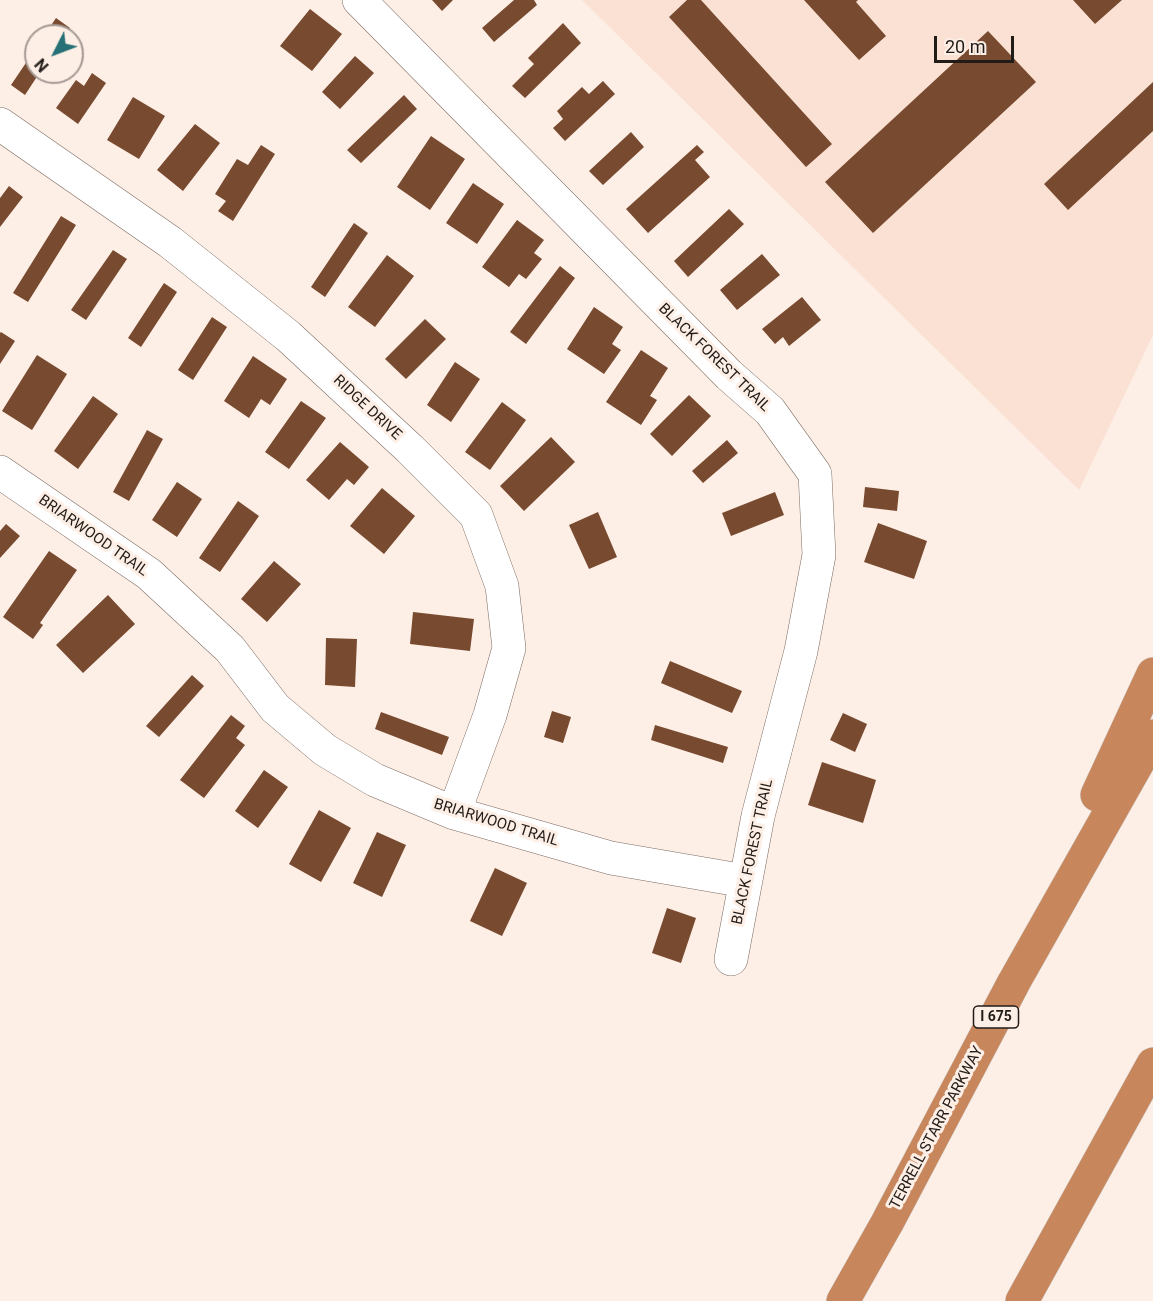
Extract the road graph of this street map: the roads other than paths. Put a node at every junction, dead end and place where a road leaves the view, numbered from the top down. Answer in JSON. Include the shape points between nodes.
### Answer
{"nodes":[{"id":1,"x":359,"y":0,"type":"edge"},
{"id":2,"x":0,"y":124,"type":"edge"},
{"id":3,"x":0,"y":472,"type":"edge"},
{"id":4,"x":1153,"y":674,"type":"edge"},
{"id":5,"x":1153,"y":736,"type":"edge"},
{"id":6,"x":454,"y":813,"type":"junction"},
{"id":7,"x":745,"y":881,"type":"junction"},
{"id":8,"x":731,"y":959,"type":"dead end"},
{"id":9,"x":1014,"y":982,"type":"junction"},
{"id":10,"x":1153,"y":1064,"type":"edge"},
{"id":11,"x":843,"y":1301,"type":"edge"},
{"id":12,"x":1022,"y":1301,"type":"edge"}],
"edges":[{"from":1,"to":7,"type":"street","name":"BLACK FOREST TRAIL","via":[[721,367],[770,411],[815,474],[819,555],[801,651]]},
{"from":2,"to":6,"type":"street","name":"RIDGE DRIVE","via":[[170,242],[288,336],[476,515],[502,586],[509,648],[490,715]]},
{"from":3,"to":6,"type":"street","name":"BRIARWOOD TRAIL","via":[[149,574],[230,649],[275,708],[325,750],[375,780]]},
{"from":4,"to":9,"type":"highway"},
{"from":5,"to":9,"type":"highway","name":"TERRELL STARR PARKWAY","number":"I 675"},
{"from":6,"to":7,"type":"street","name":"BRIARWOOD TRAIL","via":[[611,858]]},
{"from":7,"to":8,"type":"street","name":"BLACK FOREST TRAIL"},
{"from":9,"to":11,"type":"highway","name":"TERRELL STARR PARKWAY","number":"I 675"},
{"from":10,"to":12,"type":"highway"}]}
